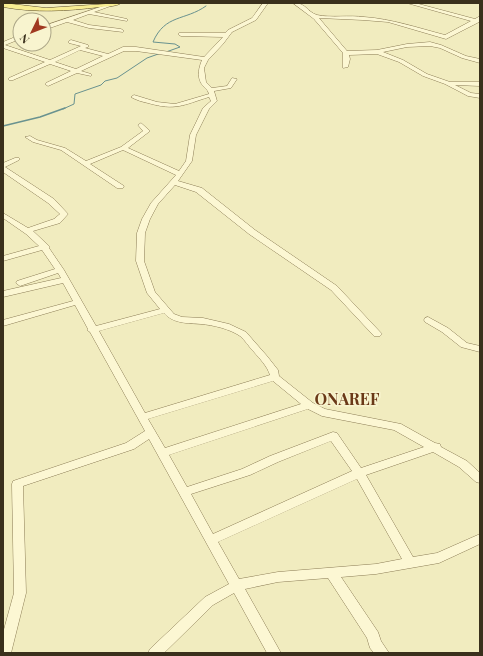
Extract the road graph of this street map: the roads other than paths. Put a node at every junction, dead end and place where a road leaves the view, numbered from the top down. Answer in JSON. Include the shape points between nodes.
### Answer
{"nodes":[{"id":1,"x":115,"y":3,"type":"edge"},
{"id":2,"x":266,"y":3,"type":"edge"},
{"id":3,"x":295,"y":3,"type":"edge"},
{"id":4,"x":410,"y":3,"type":"edge"},
{"id":5,"x":3,"y":5,"type":"edge"},
{"id":6,"x":88,"y":13,"type":"junction"},
{"id":7,"x":314,"y":16,"type":"junction"},
{"id":8,"x":67,"y":20,"type":"junction"},
{"id":9,"x":125,"y":20,"type":"dead end"},
{"id":10,"x":478,"y":20,"type":"edge"},
{"id":11,"x":52,"y":25,"type":"edge"},
{"id":12,"x":121,"y":31,"type":"dead end"},
{"id":13,"x":181,"y":34,"type":"dead end"},
{"id":14,"x":226,"y":35,"type":"junction"},
{"id":15,"x":71,"y":42,"type":"dead end"},
{"id":16,"x":3,"y":45,"type":"edge"},
{"id":17,"x":80,"y":48,"type":"junction"},
{"id":18,"x":378,"y":52,"type":"junction"},
{"id":19,"x":346,"y":53,"type":"junction"},
{"id":20,"x":110,"y":56,"type":"junction"},
{"id":21,"x":205,"y":59,"type":"junction"},
{"id":22,"x":480,"y":61,"type":"edge"},
{"id":23,"x":49,"y":62,"type":"junction"},
{"id":24,"x":345,"y":67,"type":"dead end"},
{"id":25,"x":76,"y":71,"type":"junction"},
{"id":26,"x":89,"y":75,"type":"dead end"},
{"id":27,"x":11,"y":79,"type":"dead end"},
{"id":28,"x":234,"y":79,"type":"dead end"},
{"id":29,"x":447,"y":83,"type":"junction"},
{"id":30,"x":48,"y":84,"type":"dead end"},
{"id":31,"x":480,"y":84,"type":"edge"},
{"id":32,"x":212,"y":92,"type":"junction"},
{"id":33,"x":480,"y":96,"type":"edge"},
{"id":34,"x":134,"y":97,"type":"dead end"},
{"id":35,"x":141,"y":125,"type":"dead end"},
{"id":36,"x":28,"y":137,"type":"dead end"},
{"id":37,"x":123,"y":148,"type":"junction"},
{"id":38,"x":18,"y":159,"type":"dead end"},
{"id":39,"x":86,"y":163,"type":"junction"},
{"id":40,"x":3,"y":167,"type":"edge"},
{"id":41,"x":180,"y":174,"type":"junction"},
{"id":42,"x":174,"y":182,"type":"junction"},
{"id":43,"x":120,"y":186,"type":"dead end"},
{"id":44,"x":3,"y":214,"type":"edge"},
{"id":45,"x":29,"y":230,"type":"junction"},
{"id":46,"x":43,"y":248,"type":"junction"},
{"id":47,"x":3,"y":259,"type":"edge"},
{"id":48,"x":60,"y":270,"type":"junction"},
{"id":49,"x":42,"y":280,"type":"junction"},
{"id":50,"x":65,"y":280,"type":"junction"},
{"id":51,"x":3,"y":288,"type":"edge"},
{"id":52,"x":3,"y":294,"type":"edge"},
{"id":53,"x":78,"y":302,"type":"junction"},
{"id":54,"x":165,"y":310,"type":"junction"},
{"id":55,"x":428,"y":320,"type":"dead end"},
{"id":56,"x":3,"y":323,"type":"edge"},
{"id":57,"x":92,"y":330,"type":"junction"},
{"id":58,"x":377,"y":334,"type":"dead end"},
{"id":59,"x":480,"y":349,"type":"edge"},
{"id":60,"x":275,"y":377,"type":"junction"},
{"id":61,"x":309,"y":405,"type":"junction"},
{"id":62,"x":142,"y":417,"type":"junction"},
{"id":63,"x":150,"y":433,"type":"junction"},
{"id":64,"x":436,"y":447,"type":"junction"},
{"id":65,"x":161,"y":453,"type":"junction"},
{"id":66,"x":359,"y":473,"type":"junction"},
{"id":67,"x":480,"y":479,"type":"edge"},
{"id":68,"x":184,"y":492,"type":"junction"},
{"id":69,"x":480,"y":539,"type":"edge"},
{"id":70,"x":211,"y":540,"type":"junction"},
{"id":71,"x":410,"y":563,"type":"junction"},
{"id":72,"x":331,"y":572,"type":"junction"},
{"id":73,"x":237,"y":585,"type":"junction"},
{"id":74,"x":4,"y":653,"type":"edge"},
{"id":75,"x":155,"y":653,"type":"edge"},
{"id":76,"x":274,"y":653,"type":"edge"},
{"id":77,"x":382,"y":653,"type":"edge"}],
"edges":[{"from":1,"to":5,"type":"main road","via":[[46,11]]},
{"from":1,"to":6,"type":"street"},
{"from":2,"to":14,"type":"street","via":[[254,20],[230,30]]},
{"from":3,"to":7,"type":"street","via":[[306,7]]},
{"from":4,"to":10,"type":"street"},
{"from":6,"to":8,"type":"street"},
{"from":6,"to":9,"type":"street"},
{"from":7,"to":10,"type":"street","via":[[388,21],[446,37]]},
{"from":7,"to":19,"type":"street"},
{"from":8,"to":11,"type":"street"},
{"from":8,"to":12,"type":"street"},
{"from":13,"to":14,"type":"street"},
{"from":14,"to":21,"type":"street"},
{"from":15,"to":17,"type":"street","via":[[86,45]]},
{"from":16,"to":23,"type":"street"},
{"from":17,"to":20,"type":"street"},
{"from":17,"to":23,"type":"street"},
{"from":18,"to":19,"type":"street"},
{"from":18,"to":22,"type":"street","via":[[423,42]]},
{"from":18,"to":29,"type":"street"},
{"from":19,"to":24,"type":"street"},
{"from":20,"to":21,"type":"street","via":[[130,48]]},
{"from":20,"to":25,"type":"street"},
{"from":21,"to":32,"type":"street","via":[[201,68],[203,82]]},
{"from":23,"to":25,"type":"street"},
{"from":23,"to":27,"type":"street"},
{"from":25,"to":26,"type":"street"},
{"from":25,"to":30,"type":"street"},
{"from":28,"to":32,"type":"street","via":[[229,87]]},
{"from":29,"to":31,"type":"street"},
{"from":29,"to":33,"type":"street","via":[[470,95]]},
{"from":32,"to":34,"type":"street","via":[[179,105]]},
{"from":32,"to":41,"type":"street","via":[[214,101],[206,108],[194,135],[190,161]]},
{"from":35,"to":37,"type":"street","via":[[146,131]]},
{"from":36,"to":39,"type":"street","via":[[63,149]]},
{"from":37,"to":39,"type":"street"},
{"from":37,"to":41,"type":"street"},
{"from":38,"to":40,"type":"street"},
{"from":39,"to":43,"type":"street"},
{"from":40,"to":45,"type":"street","via":[[51,201],[64,214],[57,221]]},
{"from":41,"to":42,"type":"street"},
{"from":42,"to":54,"type":"street","via":[[155,203],[141,233],[140,260],[151,293]]},
{"from":42,"to":58,"type":"street","via":[[199,190],[291,260],[334,288]]},
{"from":44,"to":45,"type":"street"},
{"from":45,"to":46,"type":"street"},
{"from":46,"to":47,"type":"street"},
{"from":46,"to":48,"type":"street"},
{"from":48,"to":49,"type":"street"},
{"from":48,"to":50,"type":"street"},
{"from":49,"to":50,"type":"street"},
{"from":49,"to":51,"type":"street"},
{"from":49,"to":52,"type":"street"},
{"from":50,"to":53,"type":"street"},
{"from":53,"to":56,"type":"street"},
{"from":53,"to":57,"type":"street"},
{"from":54,"to":57,"type":"street"},
{"from":54,"to":60,"type":"street","via":[[181,320],[203,321],[229,327],[243,334],[273,370]]},
{"from":55,"to":59,"type":"street","via":[[464,345]]},
{"from":57,"to":62,"type":"street"},
{"from":60,"to":61,"type":"street"},
{"from":60,"to":62,"type":"street"},
{"from":61,"to":64,"type":"street","via":[[328,415],[397,427]]},
{"from":61,"to":65,"type":"street"},
{"from":62,"to":63,"type":"street"},
{"from":63,"to":65,"type":"street"},
{"from":63,"to":74,"type":"street","via":[[130,446],[17,484],[20,593]]},
{"from":64,"to":66,"type":"street"},
{"from":64,"to":67,"type":"street","via":[[463,464]]},
{"from":65,"to":68,"type":"street"},
{"from":66,"to":68,"type":"street","via":[[337,440],[330,436],[246,472]]},
{"from":66,"to":70,"type":"street"},
{"from":66,"to":71,"type":"street"},
{"from":68,"to":70,"type":"street"},
{"from":69,"to":71,"type":"street","via":[[439,558]]},
{"from":70,"to":73,"type":"street"},
{"from":71,"to":72,"type":"street","via":[[376,569]]},
{"from":72,"to":73,"type":"street","via":[[278,577]]},
{"from":72,"to":77,"type":"street"},
{"from":73,"to":75,"type":"street","via":[[209,601]]},
{"from":73,"to":76,"type":"street"}]}
